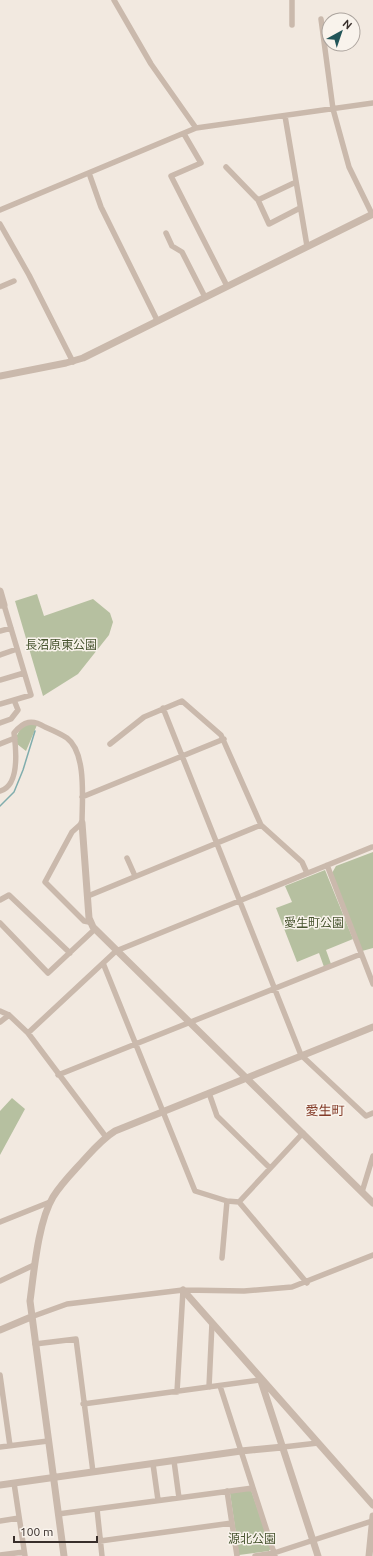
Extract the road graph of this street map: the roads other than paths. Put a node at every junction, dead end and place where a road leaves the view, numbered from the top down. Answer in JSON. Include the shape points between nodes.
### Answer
{"nodes":[{"id":1,"x":114,"y":0,"type":"edge"},
{"id":2,"x":292,"y":0,"type":"edge"},
{"id":3,"x":292,"y":26,"type":"dead end"},
{"id":4,"x":325,"y":52,"type":"edge"},
{"id":5,"x":373,"y":103,"type":"edge"},
{"id":6,"x":333,"y":109,"type":"junction"},
{"id":7,"x":285,"y":116,"type":"junction"},
{"id":8,"x":196,"y":128,"type":"junction"},
{"id":9,"x":184,"y":134,"type":"junction"},
{"id":10,"x":226,"y":167,"type":"dead end"},
{"id":11,"x":89,"y":173,"type":"junction"},
{"id":12,"x":296,"y":182,"type":"junction"},
{"id":13,"x":258,"y":200,"type":"junction"},
{"id":14,"x":300,"y":208,"type":"junction"},
{"id":15,"x":0,"y":210,"type":"edge"},
{"id":16,"x":372,"y":214,"type":"edge"},
{"id":17,"x":0,"y":224,"type":"edge"},
{"id":18,"x":166,"y":233,"type":"dead end"},
{"id":19,"x":307,"y":246,"type":"junction"},
{"id":20,"x":14,"y":281,"type":"dead end"},
{"id":21,"x":227,"y":286,"type":"junction"},
{"id":22,"x":0,"y":287,"type":"edge"},
{"id":23,"x":205,"y":297,"type":"junction"},
{"id":24,"x":157,"y":320,"type":"junction"},
{"id":25,"x":73,"y":362,"type":"junction"},
{"id":26,"x":0,"y":376,"type":"edge"},
{"id":27,"x":0,"y":592,"type":"edge"},
{"id":28,"x":2,"y":605,"type":"edge"},
{"id":29,"x":11,"y":628,"type":"junction"},
{"id":30,"x":0,"y":631,"type":"edge"},
{"id":31,"x":17,"y":649,"type":"junction"},
{"id":32,"x":0,"y":655,"type":"edge"},
{"id":33,"x":24,"y":673,"type":"junction"},
{"id":34,"x":0,"y":680,"type":"edge"},
{"id":35,"x":14,"y":700,"type":"junction"},
{"id":36,"x":0,"y":704,"type":"edge"},
{"id":37,"x":163,"y":708,"type":"junction"},
{"id":38,"x":0,"y":723,"type":"edge"},
{"id":39,"x":15,"y":738,"type":"junction"},
{"id":40,"x":224,"y":739,"type":"junction"},
{"id":41,"x":0,"y":744,"type":"edge"},
{"id":42,"x":110,"y":744,"type":"dead end"},
{"id":43,"x":182,"y":757,"type":"junction"},
{"id":44,"x":0,"y":790,"type":"edge"},
{"id":45,"x":82,"y":798,"type":"junction"},
{"id":46,"x":82,"y":823,"type":"junction"},
{"id":47,"x":261,"y":825,"type":"junction"},
{"id":48,"x":216,"y":844,"type":"junction"},
{"id":49,"x":372,"y":847,"type":"edge"},
{"id":50,"x":127,"y":858,"type":"dead end"},
{"id":51,"x":327,"y":865,"type":"junction"},
{"id":52,"x":307,"y":873,"type":"junction"},
{"id":53,"x":135,"y":876,"type":"junction"},
{"id":54,"x":88,"y":896,"type":"junction"},
{"id":55,"x":0,"y":900,"type":"edge"},
{"id":56,"x":239,"y":900,"type":"junction"},
{"id":57,"x":89,"y":922,"type":"junction"},
{"id":58,"x":0,"y":923,"type":"edge"},
{"id":59,"x":95,"y":929,"type":"junction"},
{"id":60,"x":116,"y":950,"type":"junction"},
{"id":61,"x":70,"y":953,"type":"junction"},
{"id":62,"x":361,"y":954,"type":"junction"},
{"id":63,"x":103,"y":963,"type":"junction"},
{"id":64,"x":373,"y":984,"type":"edge"},
{"id":65,"x":274,"y":988,"type":"junction"},
{"id":66,"x":0,"y":1011,"type":"edge"},
{"id":67,"x":9,"y":1015,"type":"junction"},
{"id":68,"x":0,"y":1022,"type":"edge"},
{"id":69,"x":189,"y":1023,"type":"junction"},
{"id":70,"x":373,"y":1027,"type":"edge"},
{"id":71,"x":28,"y":1033,"type":"junction"},
{"id":72,"x":136,"y":1045,"type":"junction"},
{"id":73,"x":301,"y":1055,"type":"junction"},
{"id":74,"x":58,"y":1075,"type":"junction"},
{"id":75,"x":246,"y":1079,"type":"junction"},
{"id":76,"x":209,"y":1094,"type":"junction"},
{"id":77,"x":163,"y":1112,"type":"junction"},
{"id":78,"x":373,"y":1113,"type":"edge"},
{"id":79,"x":303,"y":1133,"type":"junction"},
{"id":80,"x":106,"y":1137,"type":"junction"},
{"id":81,"x":373,"y":1156,"type":"edge"},
{"id":82,"x":270,"y":1168,"type":"junction"},
{"id":83,"x":362,"y":1192,"type":"junction"},
{"id":84,"x":227,"y":1201,"type":"junction"},
{"id":85,"x":50,"y":1202,"type":"junction"},
{"id":86,"x":239,"y":1202,"type":"junction"},
{"id":87,"x":373,"y":1203,"type":"edge"},
{"id":88,"x":0,"y":1222,"type":"edge"},
{"id":89,"x":373,"y":1255,"type":"edge"},
{"id":90,"x":222,"y":1258,"type":"dead end"},
{"id":91,"x":34,"y":1265,"type":"junction"},
{"id":92,"x":0,"y":1281,"type":"edge"},
{"id":93,"x":307,"y":1283,"type":"junction"},
{"id":94,"x":182,"y":1290,"type":"junction"},
{"id":95,"x":31,"y":1317,"type":"junction"},
{"id":96,"x":212,"y":1323,"type":"junction"},
{"id":97,"x":0,"y":1330,"type":"edge"},
{"id":98,"x":35,"y":1344,"type":"junction"},
{"id":99,"x":0,"y":1376,"type":"edge"},
{"id":100,"x":259,"y":1377,"type":"junction"},
{"id":101,"x":220,"y":1386,"type":"junction"},
{"id":102,"x":209,"y":1387,"type":"junction"},
{"id":103,"x":177,"y":1392,"type":"junction"},
{"id":104,"x":83,"y":1404,"type":"junction"},
{"id":105,"x":2,"y":1414,"type":"edge"},
{"id":106,"x":48,"y":1441,"type":"junction"},
{"id":107,"x":318,"y":1442,"type":"junction"},
{"id":108,"x":10,"y":1446,"type":"junction"},
{"id":109,"x":0,"y":1447,"type":"edge"},
{"id":110,"x":282,"y":1447,"type":"junction"},
{"id":111,"x":241,"y":1451,"type":"junction"},
{"id":112,"x":174,"y":1461,"type":"junction"},
{"id":113,"x":153,"y":1464,"type":"junction"},
{"id":114,"x":93,"y":1472,"type":"junction"},
{"id":115,"x":52,"y":1476,"type":"junction"},
{"id":116,"x":14,"y":1483,"type":"junction"},
{"id":117,"x":0,"y":1485,"type":"edge"},
{"id":118,"x":252,"y":1488,"type":"junction"},
{"id":119,"x":227,"y":1491,"type":"junction"},
{"id":120,"x":179,"y":1498,"type":"junction"},
{"id":121,"x":158,"y":1500,"type":"junction"},
{"id":122,"x":373,"y":1504,"type":"edge"},
{"id":123,"x":97,"y":1509,"type":"junction"},
{"id":124,"x":58,"y":1514,"type":"junction"},
{"id":125,"x":19,"y":1518,"type":"junction"},
{"id":126,"x":372,"y":1518,"type":"edge"},
{"id":127,"x":0,"y":1521,"type":"edge"},
{"id":128,"x":232,"y":1523,"type":"junction"},
{"id":129,"x":313,"y":1540,"type":"junction"},
{"id":130,"x":100,"y":1541,"type":"junction"},
{"id":131,"x":24,"y":1554,"type":"edge"},
{"id":132,"x":275,"y":1554,"type":"edge"},
{"id":133,"x":0,"y":1555,"type":"edge"},
{"id":134,"x":64,"y":1556,"type":"edge"},
{"id":135,"x":102,"y":1556,"type":"edge"},
{"id":136,"x":237,"y":1556,"type":"edge"},
{"id":137,"x":255,"y":1556,"type":"edge"},
{"id":138,"x":318,"y":1556,"type":"edge"},
{"id":139,"x":368,"y":1556,"type":"edge"}],
"edges":[{"from":1,"to":8,"type":"street","via":[[151,64]]},
{"from":2,"to":3,"type":"street"},
{"from":4,"to":6,"type":"street"},
{"from":5,"to":6,"type":"street"},
{"from":6,"to":7,"type":"street"},
{"from":6,"to":16,"type":"street","via":[[349,167]]},
{"from":7,"to":8,"type":"street"},
{"from":7,"to":12,"type":"street"},
{"from":8,"to":9,"type":"street"},
{"from":9,"to":11,"type":"street"},
{"from":9,"to":21,"type":"street","via":[[201,163],[171,176]]},
{"from":10,"to":13,"type":"street"},
{"from":11,"to":15,"type":"street"},
{"from":11,"to":24,"type":"street","via":[[101,207]]},
{"from":12,"to":13,"type":"street"},
{"from":12,"to":14,"type":"street"},
{"from":13,"to":14,"type":"street","via":[[269,224]]},
{"from":14,"to":19,"type":"street"},
{"from":16,"to":19,"type":"street"},
{"from":17,"to":25,"type":"street"},
{"from":18,"to":23,"type":"street","via":[[172,246],[182,252]]},
{"from":19,"to":21,"type":"street"},
{"from":20,"to":22,"type":"street"},
{"from":21,"to":23,"type":"street"},
{"from":23,"to":24,"type":"street"},
{"from":24,"to":25,"type":"street"},
{"from":25,"to":26,"type":"street"},
{"from":27,"to":28,"type":"street"},
{"from":28,"to":29,"type":"street"},
{"from":29,"to":30,"type":"street"},
{"from":29,"to":31,"type":"street"},
{"from":31,"to":32,"type":"street"},
{"from":31,"to":33,"type":"street"},
{"from":33,"to":34,"type":"street"},
{"from":33,"to":35,"type":"street","via":[[31,694]]},
{"from":35,"to":36,"type":"street"},
{"from":35,"to":38,"type":"street","via":[[18,710],[11,719]]},
{"from":37,"to":40,"type":"street","via":[[182,701]]},
{"from":37,"to":42,"type":"street","via":[[144,717]]},
{"from":37,"to":43,"type":"street"},
{"from":39,"to":41,"type":"street"},
{"from":39,"to":44,"type":"street","via":[[13,777],[8,787]]},
{"from":39,"to":45,"type":"street","via":[[14,733],[29,721],[41,724],[68,739],[75,749],[82,776]]},
{"from":40,"to":43,"type":"street"},
{"from":40,"to":47,"type":"street"},
{"from":43,"to":45,"type":"street"},
{"from":43,"to":48,"type":"street"},
{"from":45,"to":46,"type":"street"},
{"from":46,"to":54,"type":"street"},
{"from":46,"to":57,"type":"street","via":[[72,832],[45,882],[84,921]]},
{"from":47,"to":48,"type":"street"},
{"from":47,"to":52,"type":"street","via":[[302,862]]},
{"from":48,"to":53,"type":"street"},
{"from":48,"to":56,"type":"street"},
{"from":49,"to":51,"type":"street"},
{"from":50,"to":53,"type":"street"},
{"from":51,"to":52,"type":"street"},
{"from":51,"to":62,"type":"street"},
{"from":52,"to":56,"type":"street"},
{"from":53,"to":54,"type":"street"},
{"from":54,"to":57,"type":"street"},
{"from":55,"to":61,"type":"street","via":[[9,895]]},
{"from":56,"to":60,"type":"street"},
{"from":56,"to":65,"type":"street"},
{"from":57,"to":59,"type":"street"},
{"from":58,"to":61,"type":"street","via":[[48,973]]},
{"from":59,"to":60,"type":"street"},
{"from":59,"to":61,"type":"street"},
{"from":60,"to":63,"type":"street"},
{"from":60,"to":69,"type":"street"},
{"from":62,"to":64,"type":"street"},
{"from":62,"to":65,"type":"street"},
{"from":63,"to":71,"type":"street"},
{"from":63,"to":72,"type":"street"},
{"from":65,"to":69,"type":"street"},
{"from":65,"to":73,"type":"street"},
{"from":66,"to":67,"type":"street"},
{"from":67,"to":68,"type":"street"},
{"from":67,"to":71,"type":"street"},
{"from":69,"to":72,"type":"street"},
{"from":69,"to":75,"type":"street"},
{"from":70,"to":73,"type":"street"},
{"from":71,"to":74,"type":"street"},
{"from":72,"to":74,"type":"street"},
{"from":72,"to":77,"type":"street"},
{"from":73,"to":75,"type":"street"},
{"from":73,"to":78,"type":"street","via":[[366,1116]]},
{"from":74,"to":80,"type":"street"},
{"from":75,"to":76,"type":"street"},
{"from":75,"to":79,"type":"street"},
{"from":76,"to":77,"type":"street"},
{"from":76,"to":82,"type":"street","via":[[217,1116]]},
{"from":77,"to":80,"type":"street"},
{"from":77,"to":84,"type":"street","via":[[195,1190]]},
{"from":79,"to":82,"type":"street"},
{"from":79,"to":83,"type":"street"},
{"from":80,"to":85,"type":"street","via":[[63,1183]]},
{"from":81,"to":83,"type":"street"},
{"from":82,"to":86,"type":"street"},
{"from":83,"to":87,"type":"street"},
{"from":84,"to":86,"type":"street"},
{"from":84,"to":90,"type":"street"},
{"from":85,"to":88,"type":"street"},
{"from":85,"to":91,"type":"street"},
{"from":86,"to":93,"type":"street"},
{"from":89,"to":93,"type":"street"},
{"from":91,"to":92,"type":"street"},
{"from":91,"to":95,"type":"street"},
{"from":93,"to":94,"type":"street","via":[[292,1287],[244,1291]]},
{"from":94,"to":95,"type":"street","via":[[66,1304]]},
{"from":94,"to":96,"type":"street"},
{"from":94,"to":103,"type":"street"},
{"from":95,"to":97,"type":"street"},
{"from":95,"to":98,"type":"street"},
{"from":96,"to":100,"type":"street"},
{"from":96,"to":102,"type":"street"},
{"from":98,"to":104,"type":"street","via":[[76,1338]]},
{"from":98,"to":106,"type":"street"},
{"from":99,"to":105,"type":"street"},
{"from":100,"to":101,"type":"street"},
{"from":100,"to":107,"type":"street"},
{"from":100,"to":110,"type":"street"},
{"from":101,"to":102,"type":"street"},
{"from":101,"to":111,"type":"street"},
{"from":102,"to":103,"type":"street"},
{"from":103,"to":104,"type":"street"},
{"from":104,"to":114,"type":"street"},
{"from":105,"to":108,"type":"street"},
{"from":106,"to":108,"type":"street"},
{"from":106,"to":115,"type":"street"},
{"from":107,"to":110,"type":"street"},
{"from":107,"to":122,"type":"street"},
{"from":108,"to":109,"type":"street"},
{"from":110,"to":111,"type":"street"},
{"from":110,"to":129,"type":"street"},
{"from":111,"to":112,"type":"street"},
{"from":111,"to":118,"type":"street"},
{"from":112,"to":113,"type":"street"},
{"from":112,"to":120,"type":"street"},
{"from":113,"to":114,"type":"street"},
{"from":113,"to":121,"type":"street"},
{"from":114,"to":115,"type":"street"},
{"from":115,"to":116,"type":"street"},
{"from":115,"to":124,"type":"street"},
{"from":116,"to":117,"type":"street"},
{"from":116,"to":125,"type":"street"},
{"from":118,"to":119,"type":"street"},
{"from":118,"to":132,"type":"street"},
{"from":119,"to":120,"type":"street"},
{"from":119,"to":128,"type":"street"},
{"from":120,"to":121,"type":"street"},
{"from":121,"to":123,"type":"street"},
{"from":123,"to":124,"type":"street"},
{"from":123,"to":130,"type":"street"},
{"from":124,"to":134,"type":"street"},
{"from":125,"to":127,"type":"street"},
{"from":125,"to":131,"type":"street"},
{"from":126,"to":129,"type":"street"},
{"from":126,"to":139,"type":"street"},
{"from":128,"to":130,"type":"street"},
{"from":128,"to":136,"type":"street"},
{"from":129,"to":132,"type":"street"},
{"from":129,"to":138,"type":"street"},
{"from":130,"to":135,"type":"street"},
{"from":131,"to":133,"type":"street"},
{"from":132,"to":137,"type":"street"}]}
